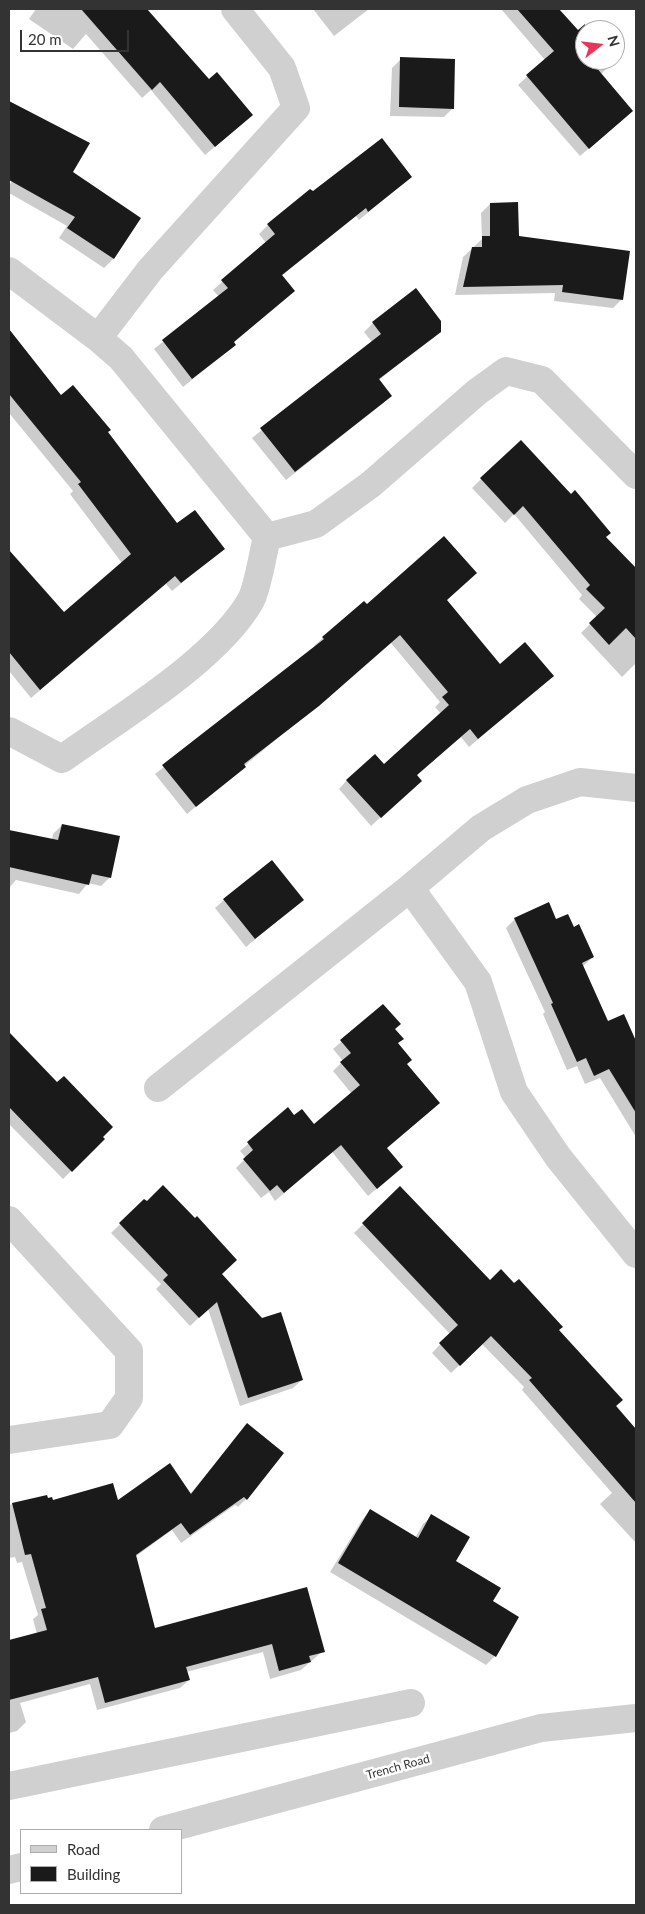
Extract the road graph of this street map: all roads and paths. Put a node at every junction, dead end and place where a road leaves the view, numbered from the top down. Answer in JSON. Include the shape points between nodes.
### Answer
{"nodes":[{"id":1,"x":234,"y":9,"type":"edge"},
{"id":2,"x":9,"y":271,"type":"edge"},
{"id":3,"x":98,"y":338,"type":"junction"},
{"id":4,"x":636,"y":476,"type":"edge"},
{"id":5,"x":267,"y":537,"type":"junction"},
{"id":6,"x":9,"y":731,"type":"edge"},
{"id":7,"x":636,"y":788,"type":"edge"},
{"id":8,"x":410,"y":888,"type":"junction"},
{"id":9,"x":158,"y":1088,"type":"dead end"},
{"id":10,"x":9,"y":1220,"type":"edge"},
{"id":11,"x":636,"y":1254,"type":"edge"},
{"id":12,"x":9,"y":1440,"type":"edge"},
{"id":13,"x":411,"y":1703,"type":"dead end"},
{"id":14,"x":636,"y":1718,"type":"edge"},
{"id":15,"x":9,"y":1786,"type":"edge"},
{"id":16,"x":167,"y":1829,"type":"edge"}],
"edges":[{"from":1,"to":3,"type":"street","via":[[282,68],[296,108],[150,270]]},
{"from":2,"to":3,"type":"street"},
{"from":3,"to":5,"type":"street","via":[[121,358]]},
{"from":4,"to":5,"type":"street","via":[[542,380],[506,371],[476,392],[370,485],[316,524]]},
{"from":5,"to":6,"type":"street","via":[[252,599],[218,641],[176,677],[62,759]]},
{"from":7,"to":8,"type":"street","via":[[580,782],[527,800],[481,828]]},
{"from":8,"to":9,"type":"street"},
{"from":8,"to":11,"type":"street","via":[[478,982],[514,1092],[558,1156]]},
{"from":10,"to":12,"type":"street","via":[[129,1351],[129,1398],[110,1425]]},
{"from":13,"to":15,"type":"street"},
{"from":14,"to":16,"type":"street","name":"Trench Road","via":[[541,1728]]}]}
